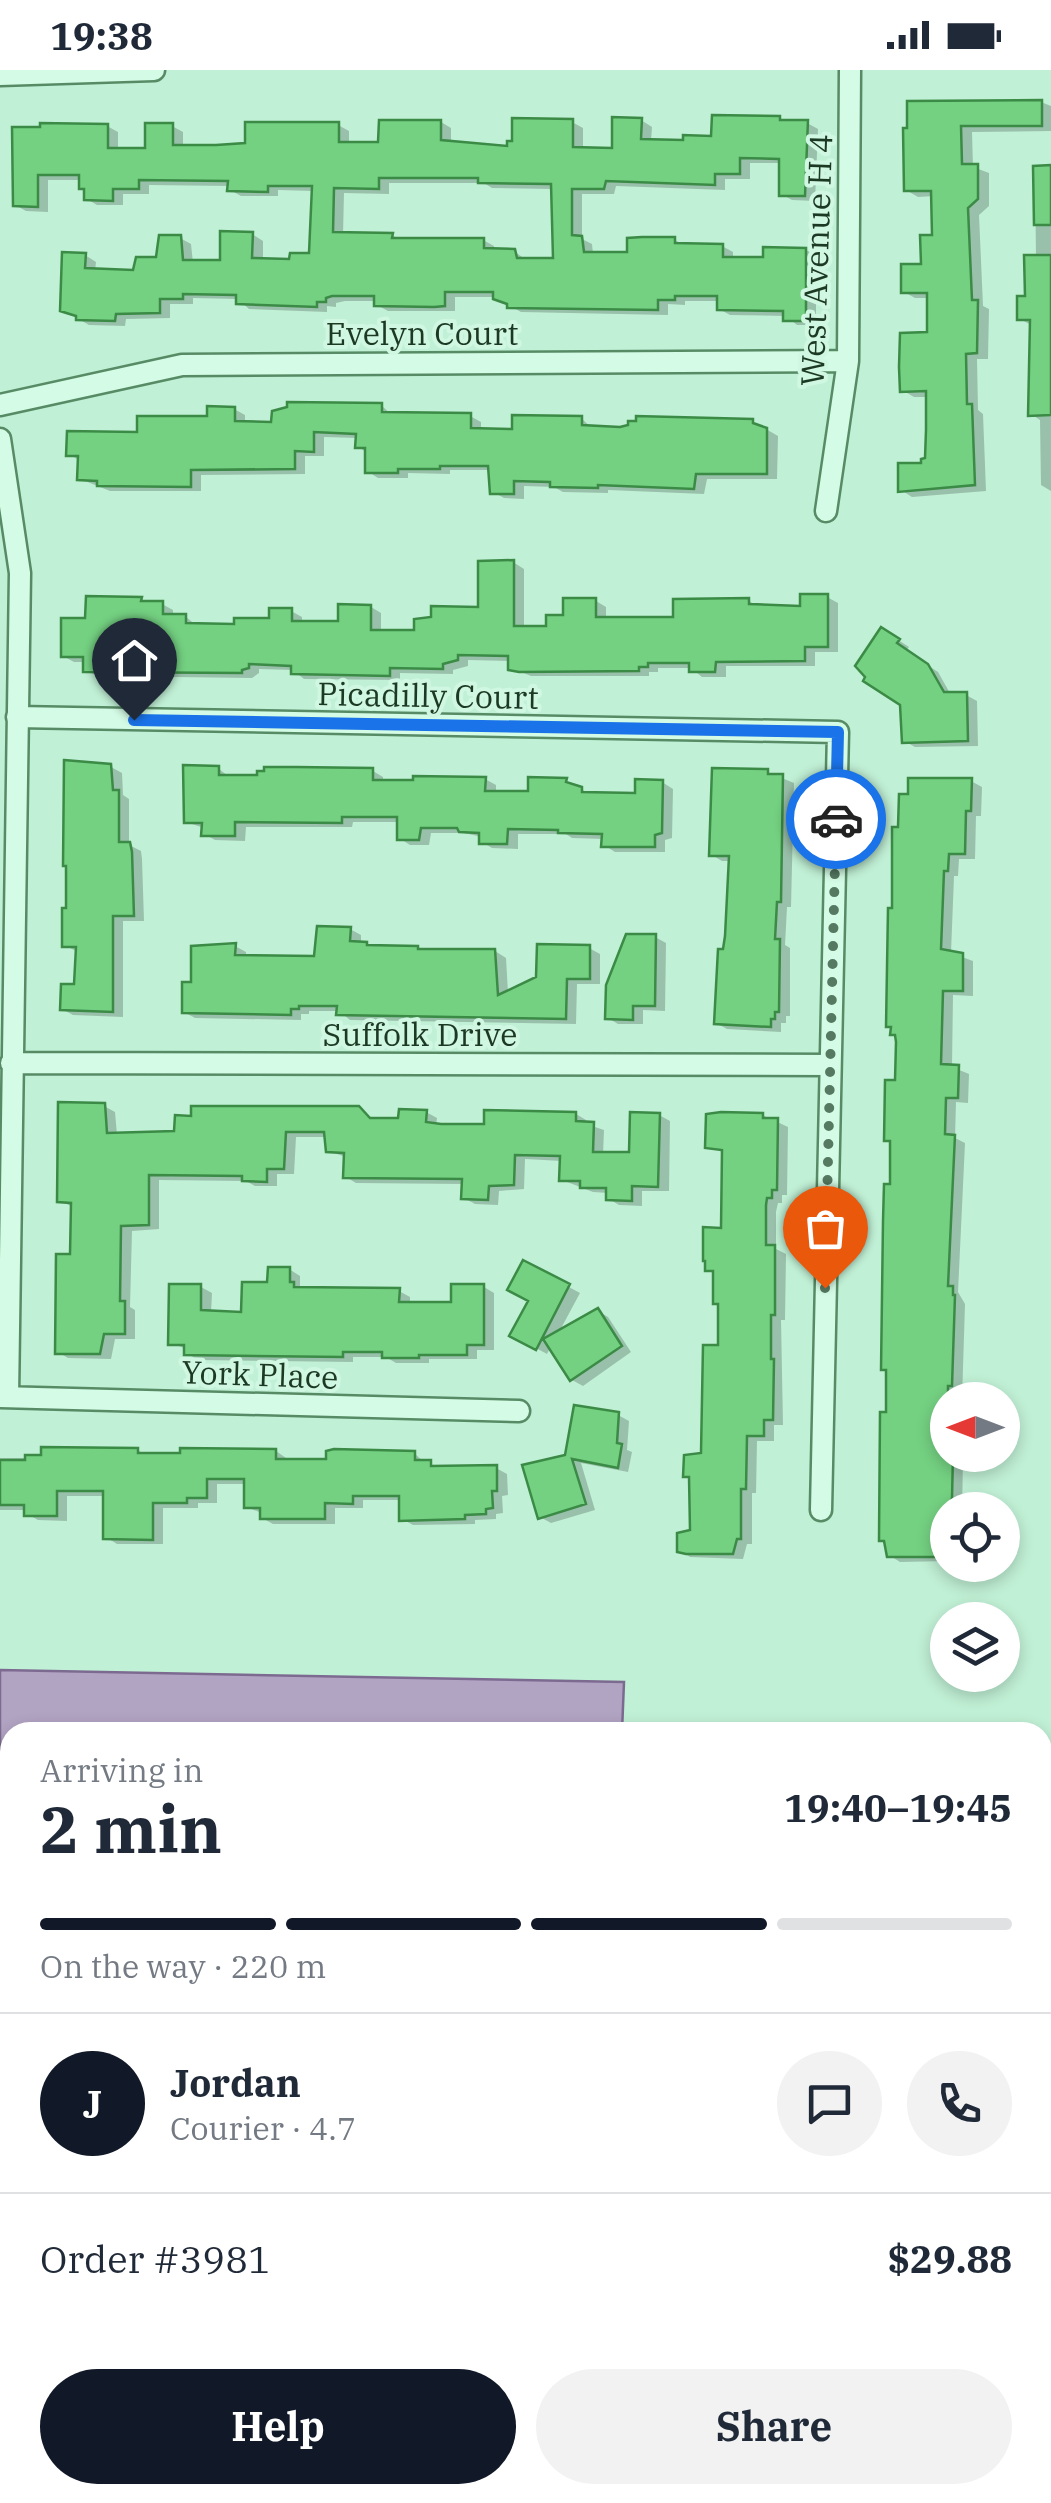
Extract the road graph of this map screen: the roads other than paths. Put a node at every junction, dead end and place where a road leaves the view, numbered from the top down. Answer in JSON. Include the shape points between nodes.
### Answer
{"nodes":[{"id":1,"x":154,"y":70,"type":"edge"},
{"id":2,"x":850,"y":70,"type":"edge"},
{"id":3,"x":0,"y":74,"type":"edge"},
{"id":4,"x":848,"y":361,"type":"junction"},
{"id":5,"x":0,"y":406,"type":"edge"},
{"id":6,"x":0,"y":439,"type":"edge"},
{"id":7,"x":826,"y":511,"type":"dead end"},
{"id":8,"x":17,"y":717,"type":"junction"},
{"id":9,"x":11,"y":1063,"type":"junction"},
{"id":10,"x":829,"y":1065,"type":"junction"},
{"id":11,"x":4,"y":1396,"type":"edge"},
{"id":12,"x":519,"y":1411,"type":"dead end"},
{"id":13,"x":821,"y":1510,"type":"dead end"}],
"edges":[{"from":1,"to":3,"type":"street"},
{"from":2,"to":4,"type":"street","name":"West Avenue H 4"},
{"from":4,"to":5,"type":"street","name":"Evelyn Court","via":[[182,365]]},
{"from":4,"to":7,"type":"street","name":"West Avenue H 4"},
{"from":6,"to":8,"type":"street","via":[[20,573]]},
{"from":8,"to":9,"type":"street"},
{"from":8,"to":10,"type":"street","name":"Picadilly Court","via":[[838,732]]},
{"from":9,"to":10,"type":"street","name":"Suffolk Drive"},
{"from":9,"to":11,"type":"street"},
{"from":10,"to":13,"type":"street"},
{"from":11,"to":12,"type":"street","name":"York Place"}]}
